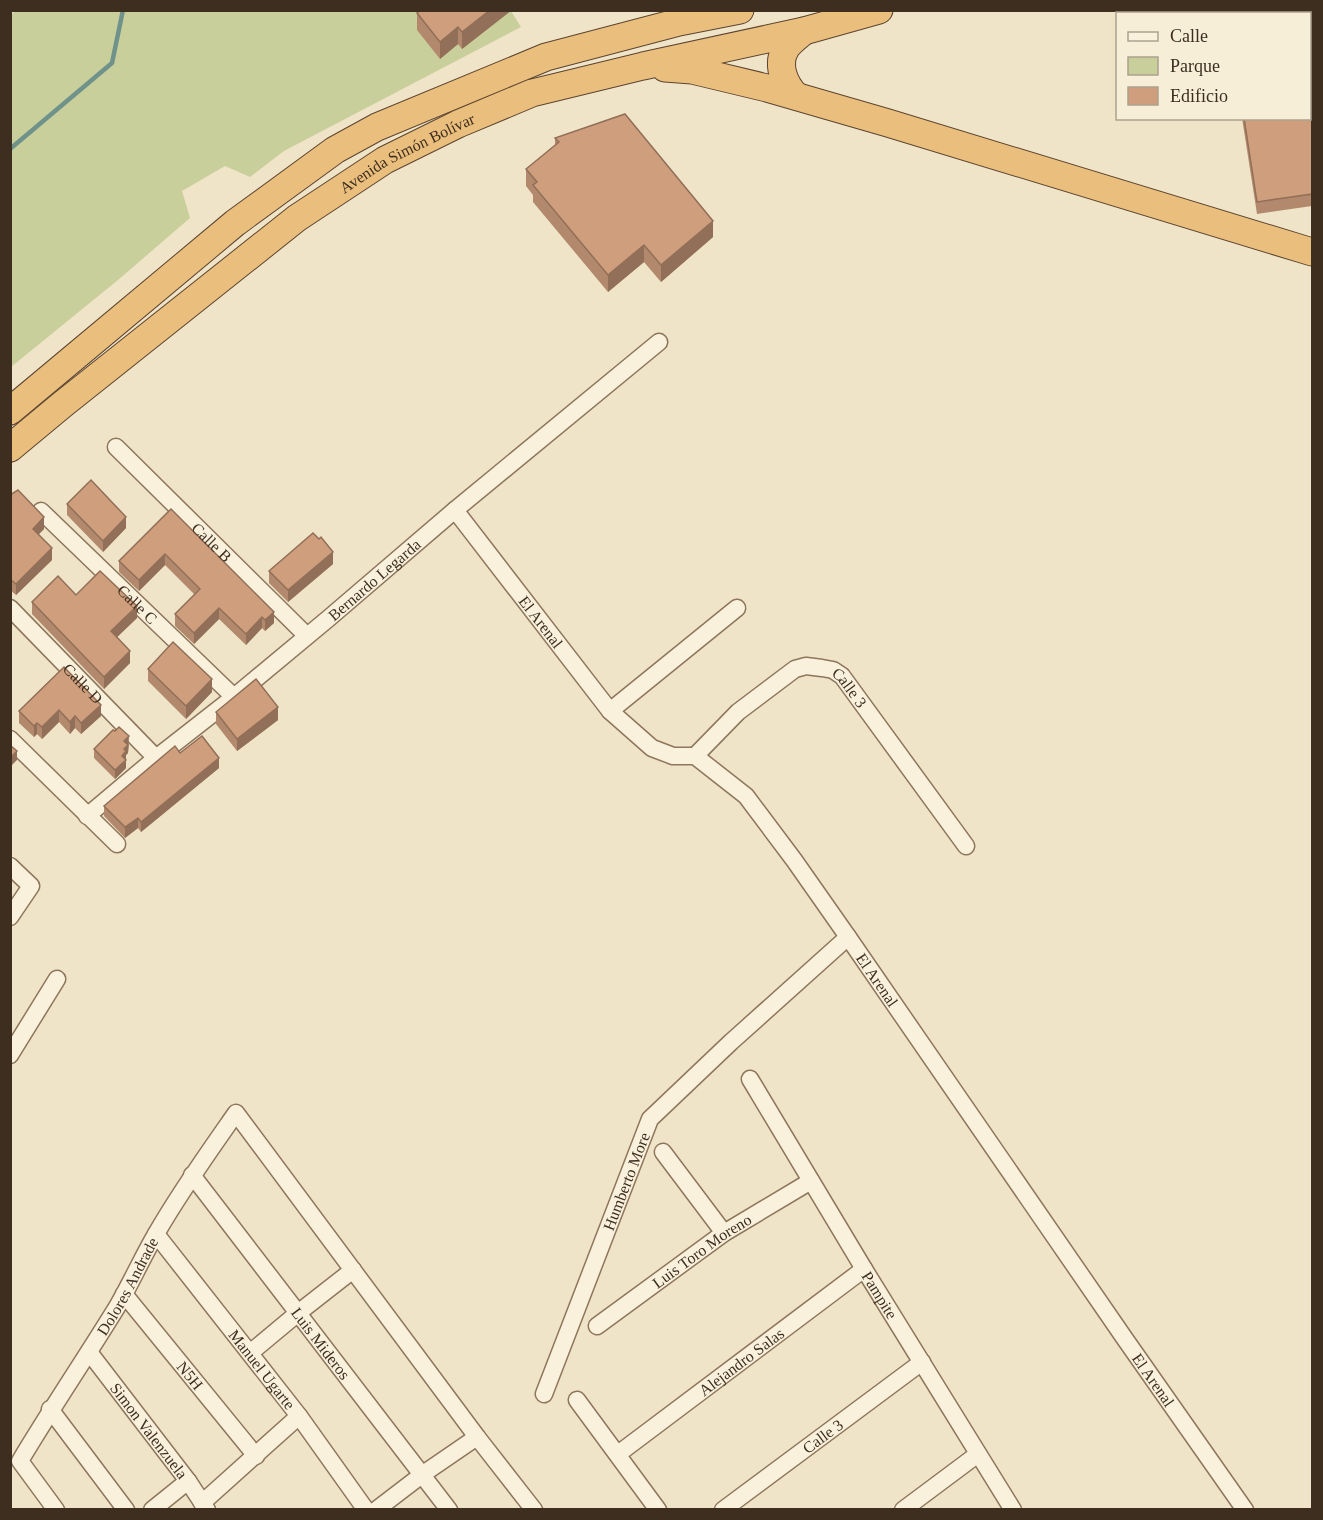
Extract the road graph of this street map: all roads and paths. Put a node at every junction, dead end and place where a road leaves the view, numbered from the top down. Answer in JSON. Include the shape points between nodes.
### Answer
{"nodes":[{"id":1,"x":740,"y":10,"type":"edge"},
{"id":2,"x":879,"y":10,"type":"edge"},
{"id":3,"x":804,"y":31,"type":"junction"},
{"id":4,"x":643,"y":66,"type":"junction"},
{"id":5,"x":796,"y":96,"type":"junction"},
{"id":6,"x":1312,"y":252,"type":"edge"},
{"id":7,"x":659,"y":342,"type":"dead end"},
{"id":8,"x":10,"y":411,"type":"edge"},
{"id":9,"x":116,"y":447,"type":"dead end"},
{"id":10,"x":10,"y":448,"type":"edge"},
{"id":11,"x":455,"y":510,"type":"junction"},
{"id":12,"x":41,"y":511,"type":"edge"},
{"id":13,"x":10,"y":608,"type":"edge"},
{"id":14,"x":736,"y":608,"type":"dead end"},
{"id":15,"x":307,"y":636,"type":"junction"},
{"id":16,"x":234,"y":697,"type":"junction"},
{"id":17,"x":610,"y":711,"type":"junction"},
{"id":18,"x":10,"y":739,"type":"edge"},
{"id":19,"x":695,"y":756,"type":"junction"},
{"id":20,"x":156,"y":758,"type":"junction"},
{"id":21,"x":87,"y":816,"type":"junction"},
{"id":22,"x":117,"y":844,"type":"dead end"},
{"id":23,"x":966,"y":846,"type":"dead end"},
{"id":24,"x":10,"y":866,"type":"edge"},
{"id":25,"x":10,"y":917,"type":"edge"},
{"id":26,"x":848,"y":937,"type":"junction"},
{"id":27,"x":54,"y":983,"type":"dead end"},
{"id":28,"x":10,"y":1055,"type":"edge"},
{"id":29,"x":750,"y":1079,"type":"dead end"},
{"id":30,"x":663,"y":1152,"type":"dead end"},
{"id":31,"x":192,"y":1175,"type":"junction"},
{"id":32,"x":811,"y":1181,"type":"junction"},
{"id":33,"x":723,"y":1233,"type":"junction"},
{"id":34,"x":156,"y":1234,"type":"junction"},
{"id":35,"x":864,"y":1269,"type":"junction"},
{"id":36,"x":353,"y":1270,"type":"junction"},
{"id":37,"x":124,"y":1294,"type":"junction"},
{"id":38,"x":298,"y":1312,"type":"junction"},
{"id":39,"x":597,"y":1326,"type":"dead end"},
{"id":40,"x":89,"y":1352,"type":"junction"},
{"id":41,"x":250,"y":1353,"type":"junction"},
{"id":42,"x":922,"y":1362,"type":"junction"},
{"id":43,"x":544,"y":1394,"type":"dead end"},
{"id":44,"x":577,"y":1400,"type":"dead end"},
{"id":45,"x":50,"y":1409,"type":"junction"},
{"id":46,"x":300,"y":1416,"type":"junction"},
{"id":47,"x":477,"y":1437,"type":"junction"},
{"id":48,"x":618,"y":1454,"type":"junction"},
{"id":49,"x":978,"y":1454,"type":"junction"},
{"id":50,"x":256,"y":1456,"type":"junction"},
{"id":51,"x":423,"y":1474,"type":"junction"},
{"id":52,"x":188,"y":1481,"type":"junction"},
{"id":53,"x":205,"y":1506,"type":"edge"},
{"id":54,"x":56,"y":1509,"type":"edge"},
{"id":55,"x":126,"y":1509,"type":"edge"},
{"id":56,"x":152,"y":1509,"type":"edge"},
{"id":57,"x":366,"y":1509,"type":"edge"},
{"id":58,"x":376,"y":1509,"type":"edge"},
{"id":59,"x":449,"y":1509,"type":"edge"},
{"id":60,"x":534,"y":1509,"type":"edge"},
{"id":61,"x":658,"y":1509,"type":"edge"},
{"id":62,"x":723,"y":1509,"type":"edge"},
{"id":63,"x":903,"y":1509,"type":"edge"},
{"id":64,"x":1013,"y":1509,"type":"edge"},
{"id":65,"x":1245,"y":1509,"type":"edge"}],
"edges":[{"from":1,"to":8,"type":"highway","name":"Avenida Simón Bolívar","via":[[546,57],[356,138],[235,223]]},
{"from":2,"to":3,"type":"highway","name":"Avenida Simón Bolívar"},
{"from":3,"to":4,"type":"highway","name":"Avenida Simón Bolívar"},
{"from":3,"to":5,"type":"highway","via":[[787,47],[782,61],[786,84]]},
{"from":4,"to":5,"type":"highway","via":[[692,70]]},
{"from":4,"to":10,"type":"highway","name":"Avenida Simón Bolívar","via":[[532,93],[385,160],[297,218]]},
{"from":5,"to":6,"type":"highway"},
{"from":7,"to":11,"type":"street","name":"Bernardo Legarda"},
{"from":9,"to":15,"type":"street","name":"Calle B"},
{"from":11,"to":15,"type":"street","name":"Bernardo Legarda"},
{"from":11,"to":17,"type":"street","name":"El Arenal"},
{"from":12,"to":16,"type":"street","name":"Calle C"},
{"from":13,"to":20,"type":"street","name":"Calle D"},
{"from":14,"to":17,"type":"street"},
{"from":15,"to":16,"type":"street","name":"Bernardo Legarda"},
{"from":16,"to":20,"type":"street","name":"Bernardo Legarda"},
{"from":17,"to":19,"type":"street","name":"El Arenal","via":[[651,748],[673,756]]},
{"from":18,"to":21,"type":"street"},
{"from":19,"to":23,"type":"street","name":"Calle 3","via":[[738,712],[795,669],[806,666],[833,670],[843,676]]},
{"from":19,"to":26,"type":"street","name":"El Arenal","via":[[746,796]]},
{"from":20,"to":21,"type":"street","name":"Bernardo Legarda"},
{"from":21,"to":22,"type":"street"},
{"from":24,"to":25,"type":"street","via":[[31,886]]},
{"from":26,"to":43,"type":"street","name":"Humberto More","via":[[650,1119]]},
{"from":26,"to":65,"type":"street","name":"El Arenal"},
{"from":27,"to":28,"type":"street"},
{"from":29,"to":32,"type":"street","name":"Pampite"},
{"from":30,"to":33,"type":"street"},
{"from":31,"to":34,"type":"street","name":"Dolores Andrade"},
{"from":31,"to":36,"type":"street","name":"Dolores Andrade","via":[[236,1113]]},
{"from":31,"to":38,"type":"street","name":"Luis Mideros"},
{"from":32,"to":33,"type":"street","name":"Luis Toro Moreno"},
{"from":32,"to":35,"type":"street","name":"Pampite"},
{"from":33,"to":39,"type":"street","name":"Luis Toro Moreno"},
{"from":34,"to":37,"type":"street","name":"Dolores Andrade"},
{"from":34,"to":41,"type":"street","name":"Manuel Ugarte"},
{"from":35,"to":42,"type":"street","name":"Pampite"},
{"from":35,"to":48,"type":"street","name":"Alejandro Salas"},
{"from":36,"to":38,"type":"street"},
{"from":36,"to":47,"type":"street"},
{"from":37,"to":40,"type":"street","name":"Dolores Andrade"},
{"from":37,"to":50,"type":"street","name":"N5H"},
{"from":38,"to":41,"type":"street"},
{"from":38,"to":51,"type":"street","name":"Luis Mideros"},
{"from":40,"to":45,"type":"street","name":"Dolores Andrade"},
{"from":40,"to":52,"type":"street","name":"Simon Valenzuela"},
{"from":41,"to":46,"type":"street","name":"Manuel Ugarte"},
{"from":42,"to":49,"type":"street","name":"Pampite"},
{"from":42,"to":62,"type":"street","name":"Calle 3"},
{"from":44,"to":48,"type":"street"},
{"from":45,"to":54,"type":"street","name":"Dolores Andrade","via":[[20,1461]]},
{"from":45,"to":55,"type":"street"},
{"from":46,"to":50,"type":"street"},
{"from":46,"to":57,"type":"street","name":"Manuel Ugarte"},
{"from":47,"to":51,"type":"street"},
{"from":47,"to":60,"type":"street"},
{"from":48,"to":61,"type":"street"},
{"from":49,"to":63,"type":"street"},
{"from":49,"to":64,"type":"street","name":"Pampite"},
{"from":50,"to":53,"type":"street"},
{"from":51,"to":58,"type":"street"},
{"from":51,"to":59,"type":"street","name":"Luis Mideros"},
{"from":52,"to":53,"type":"street","name":"Simon Valenzuela"},
{"from":52,"to":56,"type":"street"}]}
